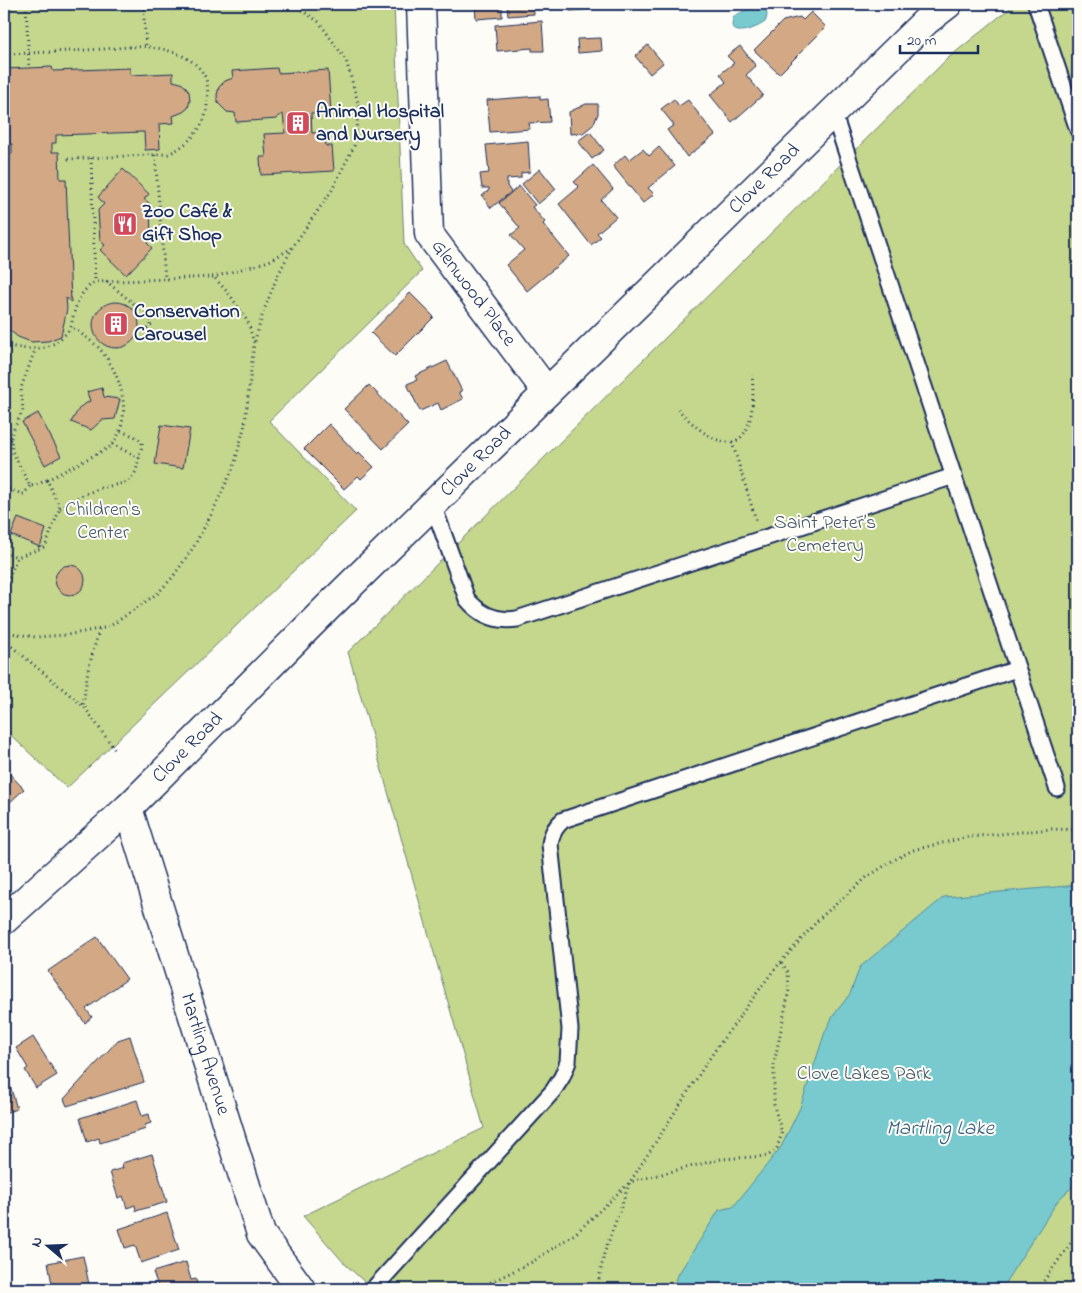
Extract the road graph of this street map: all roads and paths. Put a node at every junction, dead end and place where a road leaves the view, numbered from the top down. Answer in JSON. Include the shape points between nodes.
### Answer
{"nodes":[{"id":1,"x":26,"y":4,"type":"edge"},
{"id":2,"x":143,"y":4,"type":"edge"},
{"id":3,"x":293,"y":4,"type":"edge"},
{"id":4,"x":421,"y":4,"type":"edge"},
{"id":5,"x":948,"y":4,"type":"edge"},
{"id":6,"x":1036,"y":4,"type":"edge"},
{"id":7,"x":146,"y":47,"type":"junction"},
{"id":8,"x":29,"y":53,"type":"junction"},
{"id":9,"x":4,"y":54,"type":"edge"},
{"id":10,"x":29,"y":67,"type":"dead end"},
{"id":11,"x":833,"y":112,"type":"junction"},
{"id":12,"x":1078,"y":130,"type":"edge"},
{"id":13,"x":155,"y":155,"type":"junction"},
{"id":14,"x":67,"y":158,"type":"dead end"},
{"id":15,"x":91,"y":158,"type":"junction"},
{"id":16,"x":292,"y":248,"type":"junction"},
{"id":17,"x":214,"y":277,"type":"junction"},
{"id":18,"x":165,"y":278,"type":"junction"},
{"id":19,"x":106,"y":281,"type":"junction"},
{"id":20,"x":95,"y":282,"type":"junction"},
{"id":21,"x":71,"y":327,"type":"junction"},
{"id":22,"x":142,"y":333,"type":"dead end"},
{"id":23,"x":254,"y":343,"type":"junction"},
{"id":24,"x":4,"y":344,"type":"edge"},
{"id":25,"x":34,"y":350,"type":"junction"},
{"id":26,"x":752,"y":374,"type":"dead end"},
{"id":27,"x":547,"y":392,"type":"junction"},
{"id":28,"x":678,"y":409,"type":"dead end"},
{"id":29,"x":120,"y":431,"type":"junction"},
{"id":30,"x":732,"y":442,"type":"junction"},
{"id":31,"x":112,"y":444,"type":"junction"},
{"id":32,"x":139,"y":458,"type":"junction"},
{"id":33,"x":954,"y":476,"type":"junction"},
{"id":34,"x":48,"y":480,"type":"junction"},
{"id":35,"x":30,"y":486,"type":"junction"},
{"id":36,"x":4,"y":487,"type":"edge"},
{"id":37,"x":433,"y":505,"type":"junction"},
{"id":38,"x":60,"y":508,"type":"junction"},
{"id":39,"x":762,"y":539,"type":"junction"},
{"id":40,"x":4,"y":552,"type":"edge"},
{"id":41,"x":17,"y":557,"type":"junction"},
{"id":42,"x":4,"y":592,"type":"edge"},
{"id":43,"x":99,"y":630,"type":"junction"},
{"id":44,"x":4,"y":632,"type":"edge"},
{"id":45,"x":4,"y":640,"type":"edge"},
{"id":46,"x":1017,"y":669,"type":"junction"},
{"id":47,"x":83,"y":705,"type":"junction"},
{"id":48,"x":115,"y":750,"type":"dead end"},
{"id":49,"x":1057,"y":788,"type":"dead end"},
{"id":50,"x":128,"y":808,"type":"junction"},
{"id":51,"x":1078,"y":830,"type":"edge"},
{"id":52,"x":4,"y":920,"type":"edge"},
{"id":53,"x":781,"y":962,"type":"junction"},
{"id":54,"x":630,"y":1182,"type":"junction"},
{"id":55,"x":1078,"y":1233,"type":"edge"},
{"id":56,"x":300,"y":1289,"type":"edge"},
{"id":57,"x":373,"y":1289,"type":"edge"},
{"id":58,"x":477,"y":1289,"type":"edge"},
{"id":59,"x":597,"y":1289,"type":"edge"},
{"id":60,"x":1038,"y":1289,"type":"edge"}],
"edges":[{"from":1,"to":8,"type":"path"},
{"from":2,"to":7,"type":"path"},
{"from":3,"to":16,"type":"path","via":[[319,22],[346,60],[359,106],[354,146],[332,190]]},
{"from":4,"to":27,"type":"main road","name":"Glenwood Place","via":[[429,234]]},
{"from":5,"to":11,"type":"main road","name":"Clove Road","via":[[926,21]]},
{"from":6,"to":12,"type":"lane"},
{"from":7,"to":8,"type":"path"},
{"from":7,"to":13,"type":"path","via":[[181,54],[194,62],[207,82],[207,110],[196,132],[175,151]]},
{"from":8,"to":9,"type":"path"},
{"from":8,"to":10,"type":"path"},
{"from":11,"to":27,"type":"main road","name":"Clove Road"},
{"from":11,"to":33,"type":"lane"},
{"from":13,"to":15,"type":"path"},
{"from":13,"to":18,"type":"path"},
{"from":14,"to":15,"type":"path"},
{"from":15,"to":20,"type":"path"},
{"from":16,"to":17,"type":"path","via":[[269,261]]},
{"from":16,"to":23,"type":"path","via":[[269,296]]},
{"from":17,"to":18,"type":"path"},
{"from":17,"to":23,"type":"path","via":[[248,322]]},
{"from":18,"to":19,"type":"path"},
{"from":19,"to":20,"type":"path"},
{"from":19,"to":22,"type":"path","via":[[150,317],[150,327]]},
{"from":20,"to":21,"type":"path","via":[[82,292],[76,302]]},
{"from":21,"to":25,"type":"path","via":[[49,346]]},
{"from":21,"to":29,"type":"path","via":[[98,347],[109,361],[124,404]]},
{"from":23,"to":43,"type":"path","via":[[244,424],[236,458],[212,513],[193,548],[158,593],[109,627]]},
{"from":24,"to":25,"type":"path"},
{"from":25,"to":35,"type":"path","via":[[21,388],[23,410],[10,444]]},
{"from":26,"to":30,"type":"path","via":[[752,412],[744,433]]},
{"from":27,"to":37,"type":"main road","name":"Clove Road"},
{"from":28,"to":30,"type":"path","via":[[704,432]]},
{"from":29,"to":31,"type":"path"},
{"from":29,"to":32,"type":"path","via":[[142,442]]},
{"from":30,"to":39,"type":"path"},
{"from":31,"to":32,"type":"path"},
{"from":31,"to":34,"type":"path"},
{"from":32,"to":38,"type":"path","via":[[133,478],[128,482],[80,496]]},
{"from":33,"to":39,"type":"lane"},
{"from":33,"to":46,"type":"lane"},
{"from":34,"to":35,"type":"path"},
{"from":34,"to":38,"type":"path"},
{"from":35,"to":36,"type":"path","via":[[24,494]]},
{"from":37,"to":39,"type":"lane","via":[[467,599],[474,608],[495,619],[517,619]]},
{"from":37,"to":50,"type":"main road","name":"Clove Road"},
{"from":38,"to":41,"type":"path","via":[[45,547]]},
{"from":40,"to":41,"type":"path"},
{"from":41,"to":42,"type":"path"},
{"from":43,"to":44,"type":"path","via":[[35,638]]},
{"from":43,"to":47,"type":"path"},
{"from":45,"to":47,"type":"path"},
{"from":46,"to":49,"type":"lane"},
{"from":46,"to":57,"type":"lane","via":[[563,820],[552,834],[550,844],[570,1029],[568,1062],[562,1077],[553,1092]]},
{"from":47,"to":48,"type":"path"},
{"from":50,"to":52,"type":"main road","name":"Clove Road"},
{"from":50,"to":56,"type":"main road","name":"Martling Avenue","via":[[261,1234]]},
{"from":51,"to":53,"type":"path","via":[[1052,829],[968,837],[913,850],[866,878],[820,918]]},
{"from":53,"to":54,"type":"path","via":[[713,1053]]},
{"from":53,"to":54,"type":"path","via":[[788,972],[789,990],[774,1064],[774,1106],[782,1134],[777,1148],[768,1156],[722,1160]]},
{"from":54,"to":58,"type":"path","via":[[576,1233],[532,1262]]},
{"from":54,"to":59,"type":"path","via":[[604,1254]]},
{"from":55,"to":60,"type":"path"}]}
